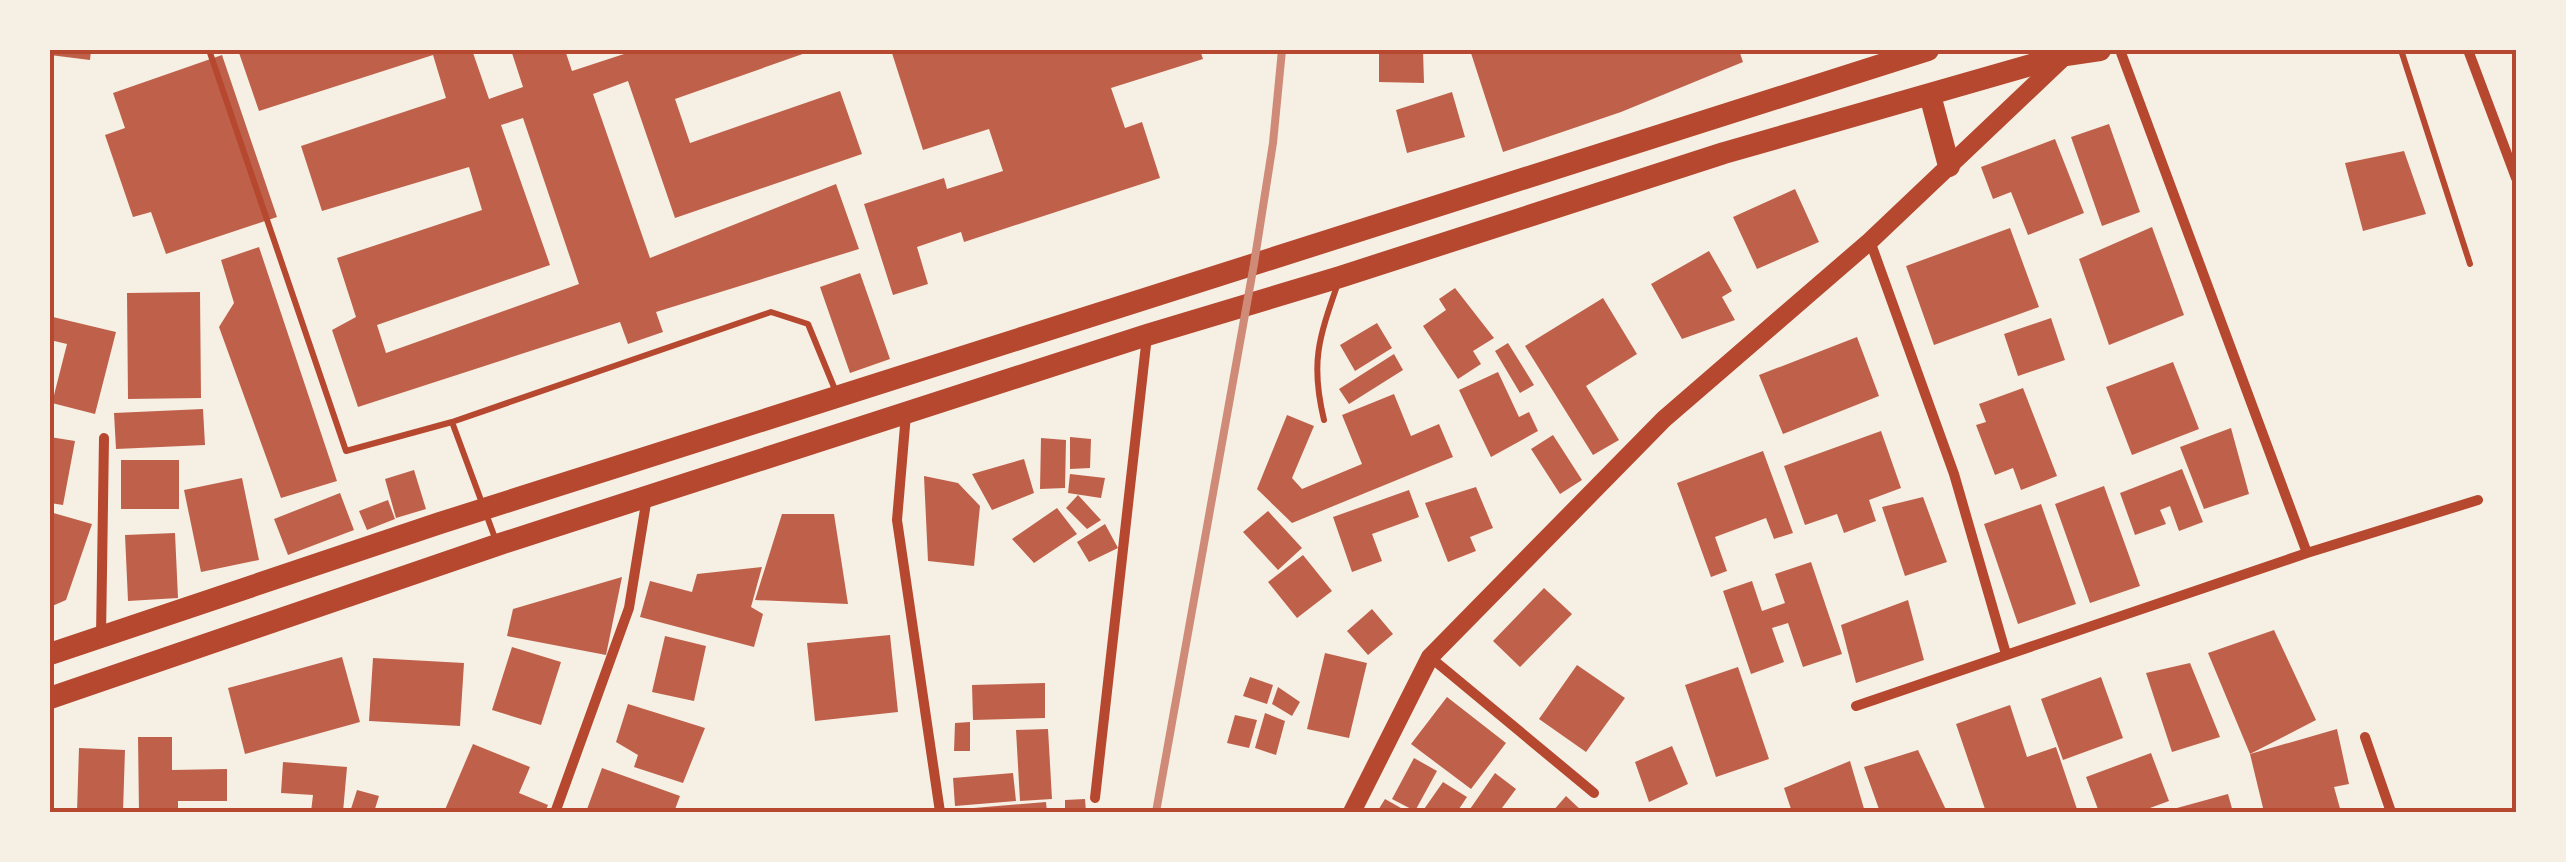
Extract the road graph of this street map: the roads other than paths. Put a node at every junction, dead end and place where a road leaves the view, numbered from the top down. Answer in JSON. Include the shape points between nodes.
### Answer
{"nodes":[{"id":1,"x":209,"y":50,"type":"edge"},
{"id":2,"x":1928,"y":50,"type":"edge"},
{"id":3,"x":2100,"y":50,"type":"edge"},
{"id":4,"x":2120,"y":50,"type":"edge"},
{"id":5,"x":2400,"y":50,"type":"edge"},
{"id":6,"x":2468,"y":50,"type":"edge"},
{"id":7,"x":2066,"y":55,"type":"junction"},
{"id":8,"x":1930,"y":95,"type":"junction"},
{"id":9,"x":1950,"y":166,"type":"junction"},
{"id":10,"x":2516,"y":178,"type":"edge"},
{"id":11,"x":1870,"y":241,"type":"junction"},
{"id":12,"x":2470,"y":264,"type":"dead end"},
{"id":13,"x":1340,"y":277,"type":"junction"},
{"id":14,"x":1148,"y":335,"type":"junction"},
{"id":15,"x":838,"y":396,"type":"junction"},
{"id":16,"x":906,"y":413,"type":"junction"},
{"id":17,"x":1324,"y":420,"type":"dead end"},
{"id":18,"x":452,"y":422,"type":"junction"},
{"id":19,"x":104,"y":438,"type":"dead end"},
{"id":20,"x":648,"y":496,"type":"junction"},
{"id":21,"x":2478,"y":500,"type":"dead end"},
{"id":22,"x":485,"y":510,"type":"junction"},
{"id":23,"x":497,"y":545,"type":"junction"},
{"id":24,"x":2306,"y":553,"type":"junction"},
{"id":25,"x":101,"y":638,"type":"junction"},
{"id":26,"x":50,"y":654,"type":"edge"},
{"id":27,"x":2006,"y":654,"type":"junction"},
{"id":28,"x":1430,"y":657,"type":"junction"},
{"id":29,"x":50,"y":698,"type":"edge"},
{"id":30,"x":1856,"y":706,"type":"dead end"},
{"id":31,"x":2364,"y":736,"type":"dead end"},
{"id":32,"x":1594,"y":793,"type":"dead end"},
{"id":33,"x":1094,"y":798,"type":"dead end"},
{"id":34,"x":556,"y":810,"type":"edge"},
{"id":35,"x":940,"y":812,"type":"edge"},
{"id":36,"x":1352,"y":812,"type":"edge"},
{"id":37,"x":2391,"y":812,"type":"edge"}],
"edges":[{"from":1,"to":18,"type":"lane","via":[[346,451]]},
{"from":2,"to":15,"type":"highway"},
{"from":3,"to":7,"type":"highway"},
{"from":4,"to":24,"type":"street"},
{"from":5,"to":12,"type":"lane"},
{"from":6,"to":10,"type":"street"},
{"from":7,"to":8,"type":"highway"},
{"from":7,"to":9,"type":"main road"},
{"from":8,"to":9,"type":"highway"},
{"from":8,"to":13,"type":"highway","via":[[1724,152]]},
{"from":9,"to":11,"type":"main road"},
{"from":11,"to":27,"type":"street","via":[[1954,474]]},
{"from":11,"to":28,"type":"main road","via":[[1664,419]]},
{"from":13,"to":14,"type":"highway"},
{"from":13,"to":17,"type":"lane","via":[[1315,360]]},
{"from":14,"to":16,"type":"highway"},
{"from":14,"to":33,"type":"street"},
{"from":15,"to":18,"type":"lane","via":[[808,324],[771,312]]},
{"from":15,"to":22,"type":"highway"},
{"from":16,"to":20,"type":"highway"},
{"from":16,"to":35,"type":"street","via":[[898,520]]},
{"from":18,"to":22,"type":"lane"},
{"from":19,"to":25,"type":"street"},
{"from":20,"to":23,"type":"highway"},
{"from":20,"to":34,"type":"street","via":[[629,608]]},
{"from":21,"to":24,"type":"street"},
{"from":22,"to":23,"type":"lane"},
{"from":22,"to":25,"type":"highway"},
{"from":23,"to":29,"type":"highway"},
{"from":24,"to":27,"type":"street"},
{"from":25,"to":26,"type":"highway"},
{"from":27,"to":30,"type":"street"},
{"from":28,"to":32,"type":"street"},
{"from":28,"to":36,"type":"main road"},
{"from":31,"to":37,"type":"street"}]}
